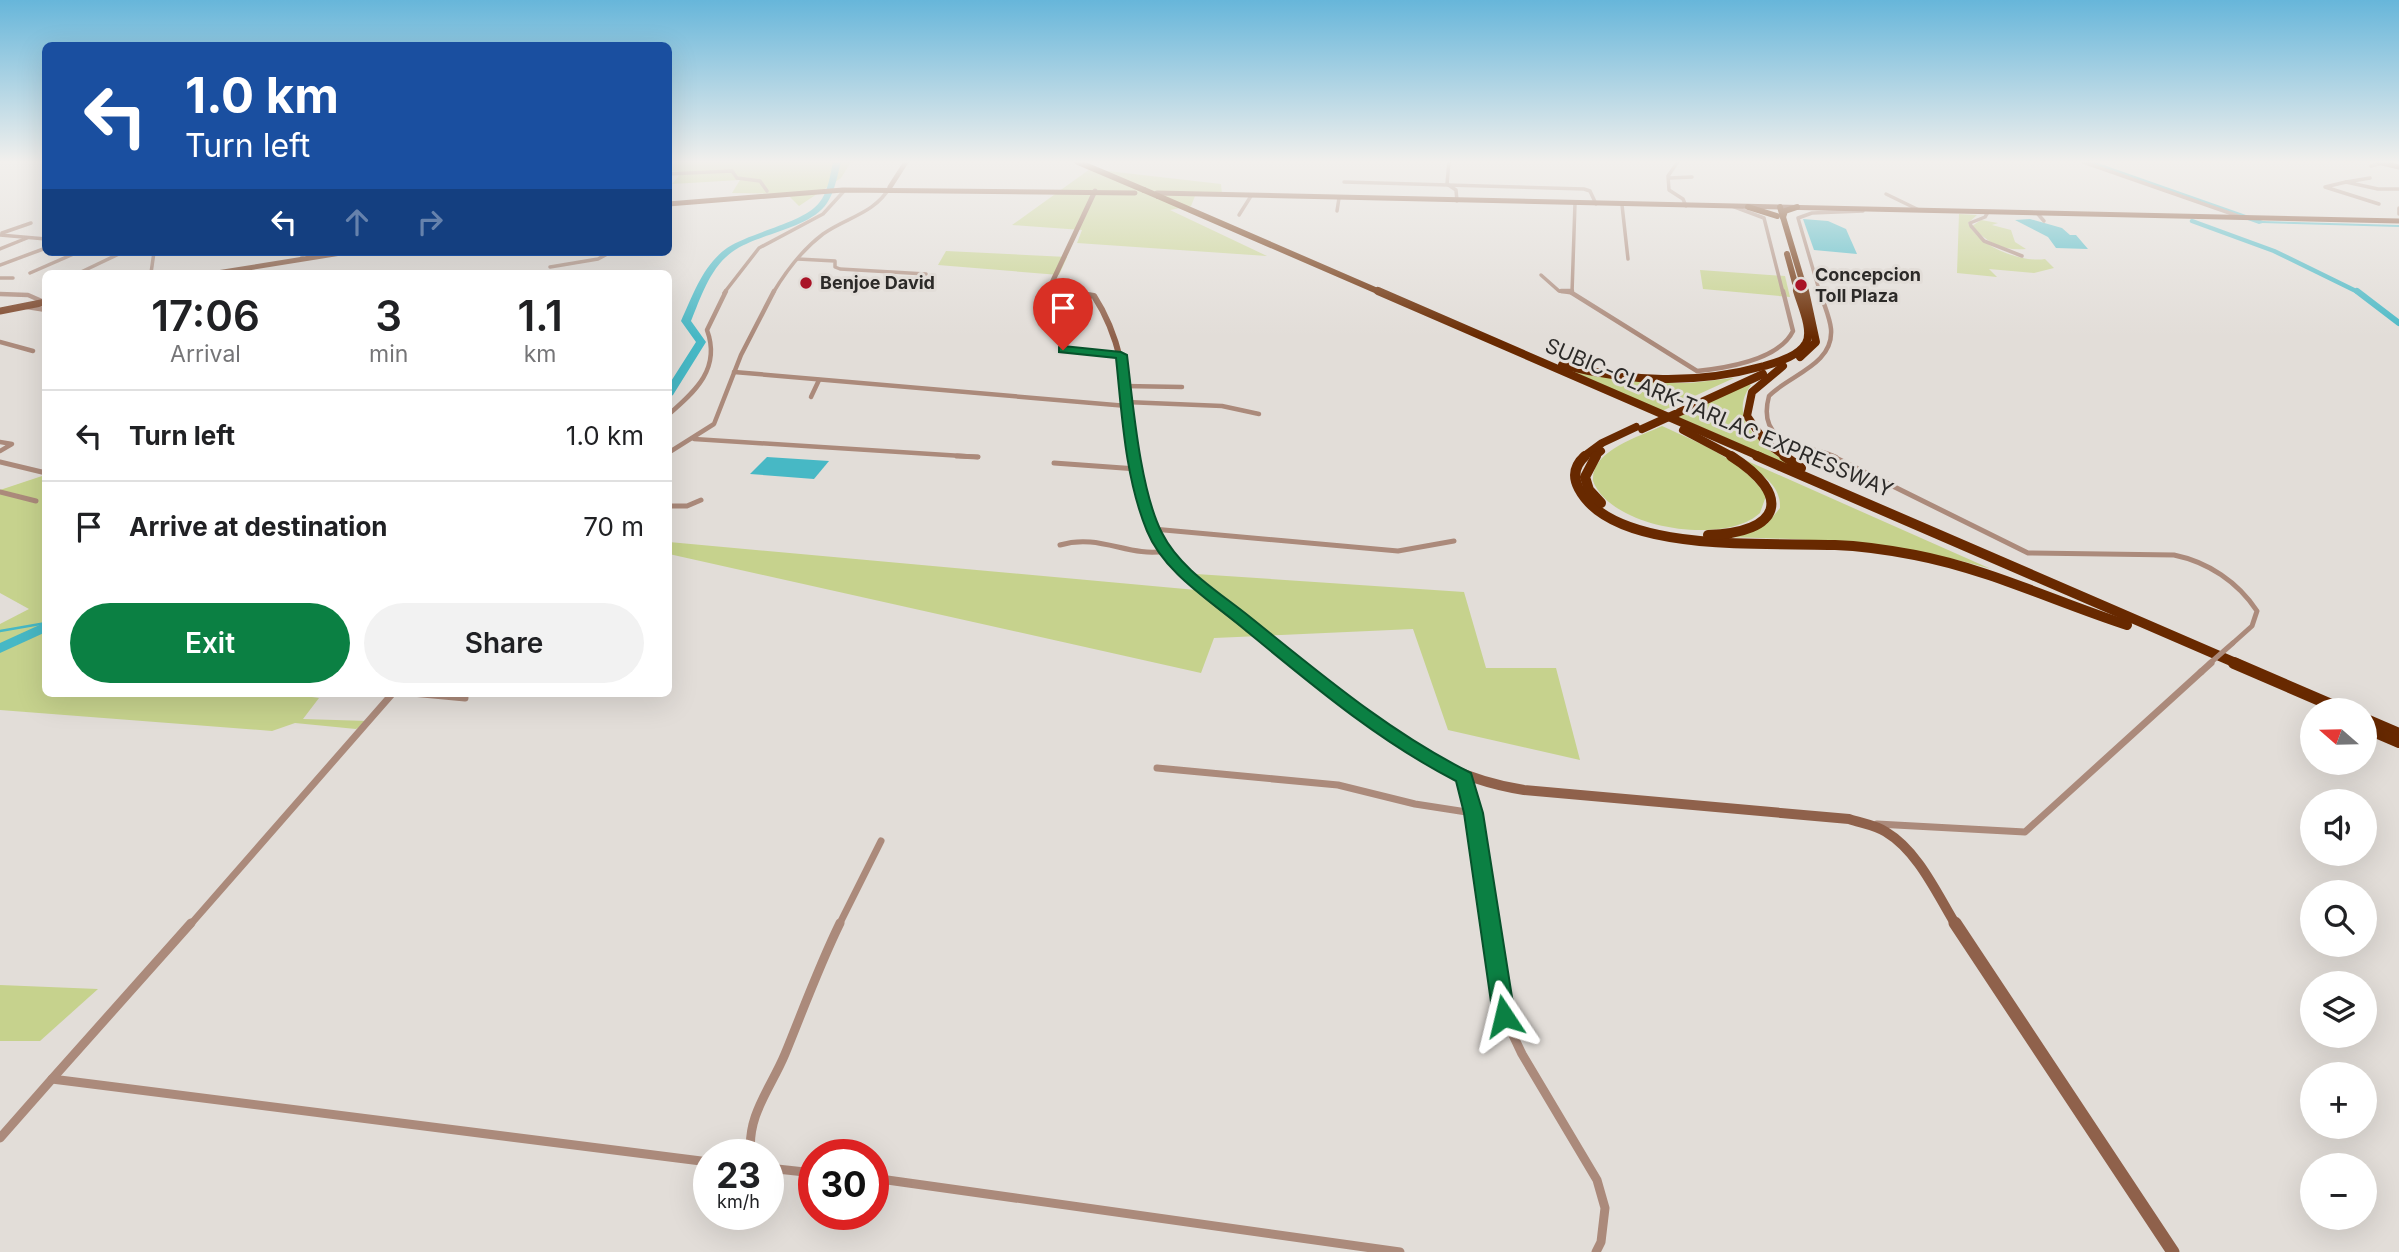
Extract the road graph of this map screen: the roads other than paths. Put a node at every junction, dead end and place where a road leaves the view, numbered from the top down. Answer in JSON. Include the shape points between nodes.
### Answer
{"nodes":[{"id":1,"x":808,"y":220,"type":"edge"},
{"id":2,"x":851,"y":220,"type":"edge"},
{"id":3,"x":1081,"y":220,"type":"edge"},
{"id":4,"x":1208,"y":220,"type":"edge"},
{"id":5,"x":1218,"y":220,"type":"edge"},
{"id":6,"x":1574,"y":220,"type":"edge"},
{"id":7,"x":1624,"y":220,"type":"edge"},
{"id":8,"x":1765,"y":220,"type":"edge"},
{"id":9,"x":1781,"y":220,"type":"edge"},
{"id":10,"x":1798,"y":220,"type":"edge"},
{"id":11,"x":1977,"y":220,"type":"edge"},
{"id":12,"x":32,"y":223,"type":"dead end"},
{"id":13,"x":0,"y":235,"type":"edge"},
{"id":14,"x":29,"y":238,"type":"junction"},
{"id":15,"x":42,"y":240,"type":"edge"},
{"id":16,"x":0,"y":249,"type":"edge"},
{"id":17,"x":42,"y":249,"type":"edge"},
{"id":18,"x":69,"y":256,"type":"edge"},
{"id":19,"x":114,"y":256,"type":"edge"},
{"id":20,"x":302,"y":256,"type":"edge"},
{"id":21,"x":604,"y":256,"type":"edge"},
{"id":22,"x":2022,"y":256,"type":"dead end"},
{"id":23,"x":798,"y":259,"type":"junction"},
{"id":24,"x":1628,"y":259,"type":"dead end"},
{"id":25,"x":0,"y":265,"type":"edge"},
{"id":26,"x":550,"y":267,"type":"dead end"},
{"id":27,"x":85,"y":270,"type":"edge"},
{"id":28,"x":232,"y":270,"type":"edge"},
{"id":29,"x":30,"y":273,"type":"dead end"},
{"id":30,"x":926,"y":274,"type":"dead end"},
{"id":31,"x":1541,"y":275,"type":"dead end"},
{"id":32,"x":0,"y":278,"type":"edge"},
{"id":33,"x":13,"y":278,"type":"dead end"},
{"id":34,"x":1800,"y":285,"type":"junction"},
{"id":35,"x":1572,"y":293,"type":"junction"},
{"id":36,"x":0,"y":294,"type":"edge"},
{"id":37,"x":42,"y":303,"type":"edge"},
{"id":38,"x":42,"y":305,"type":"edge"},
{"id":39,"x":0,"y":311,"type":"edge"},
{"id":40,"x":0,"y":342,"type":"edge"},
{"id":41,"x":1496,"y":343,"type":"junction"},
{"id":42,"x":1063,"y":350,"type":"dead end"},
{"id":43,"x":33,"y":351,"type":"dead end"},
{"id":44,"x":1121,"y":355,"type":"junction"},
{"id":45,"x":1772,"y":363,"type":"junction"},
{"id":46,"x":1783,"y":366,"type":"junction"},
{"id":47,"x":734,"y":372,"type":"junction"},
{"id":48,"x":819,"y":380,"type":"junction"},
{"id":49,"x":1124,"y":386,"type":"junction"},
{"id":50,"x":1182,"y":387,"type":"dead end"},
{"id":51,"x":811,"y":397,"type":"dead end"},
{"id":52,"x":1127,"y":404,"type":"junction"},
{"id":53,"x":1690,"y":405,"type":"junction"},
{"id":54,"x":672,"y":412,"type":"edge"},
{"id":55,"x":1259,"y":414,"type":"dead end"},
{"id":56,"x":1674,"y":425,"type":"junction"},
{"id":57,"x":1639,"y":428,"type":"junction"},
{"id":58,"x":693,"y":439,"type":"junction"},
{"id":59,"x":0,"y":442,"type":"edge"},
{"id":60,"x":0,"y":451,"type":"edge"},
{"id":61,"x":672,"y":451,"type":"edge"},
{"id":62,"x":978,"y":457,"type":"dead end"},
{"id":63,"x":0,"y":462,"type":"edge"},
{"id":64,"x":1054,"y":463,"type":"dead end"},
{"id":65,"x":1137,"y":469,"type":"junction"},
{"id":66,"x":42,"y":472,"type":"edge"},
{"id":67,"x":0,"y":492,"type":"edge"},
{"id":68,"x":701,"y":500,"type":"dead end"},
{"id":69,"x":36,"y":501,"type":"dead end"},
{"id":70,"x":672,"y":506,"type":"edge"},
{"id":71,"x":1878,"y":508,"type":"junction"},
{"id":72,"x":1153,"y":529,"type":"junction"},
{"id":73,"x":1454,"y":541,"type":"dead end"},
{"id":74,"x":1060,"y":545,"type":"dead end"},
{"id":75,"x":1166,"y":551,"type":"junction"},
{"id":76,"x":2127,"y":625,"type":"junction"},
{"id":77,"x":390,"y":697,"type":"edge"},
{"id":78,"x":454,"y":697,"type":"edge"},
{"id":79,"x":465,"y":698,"type":"dead end"},
{"id":80,"x":2315,"y":698,"type":"edge"},
{"id":81,"x":2300,"y":699,"type":"edge"},
{"id":82,"x":2377,"y":725,"type":"edge"},
{"id":83,"x":2377,"y":733,"type":"edge"},
{"id":84,"x":2399,"y":734,"type":"edge"},
{"id":85,"x":2399,"y":742,"type":"edge"},
{"id":86,"x":1157,"y":768,"type":"dead end"},
{"id":87,"x":1465,"y":777,"type":"junction"},
{"id":88,"x":1473,"y":813,"type":"junction"},
{"id":89,"x":1870,"y":824,"type":"junction"},
{"id":90,"x":881,"y":841,"type":"dead end"},
{"id":91,"x":51,"y":1079,"type":"junction"},
{"id":92,"x":0,"y":1138,"type":"edge"},
{"id":93,"x":749,"y":1139,"type":"edge"},
{"id":94,"x":693,"y":1161,"type":"edge"},
{"id":95,"x":889,"y":1180,"type":"edge"},
{"id":96,"x":1400,"y":1252,"type":"edge"},
{"id":97,"x":1596,"y":1252,"type":"edge"},
{"id":98,"x":2173,"y":1252,"type":"edge"}],
"edges":[{"from":1,"to":54,"type":"street","via":[[755,252],[728,288],[708,330],[713,342],[709,372],[699,389]]},
{"from":2,"to":23,"type":"street","via":[[827,232]]},
{"from":3,"to":44,"type":"street","via":[[1049,289],[1095,297],[1116,334]]},
{"from":4,"to":56,"type":"highway","name":"SUBIC-CLARK-TARLAC EXPRESSWAY"},
{"from":5,"to":41,"type":"highway","name":"SUBIC-CLARK-TARLAC EXPRESSWAY"},
{"from":6,"to":35,"type":"street"},
{"from":7,"to":24,"type":"street"},
{"from":8,"to":35,"type":"street","via":[[1793,331],[1781,347],[1718,369],[1697,371]]},
{"from":9,"to":34,"type":"highway"},
{"from":10,"to":89,"type":"street","bridge":true,"via":[[1831,329],[1831,345],[1824,356],[1769,396],[1766,417],[1778,434],[1793,446],[1825,452],[2028,553],[2174,555],[2193,560],[2239,589],[2257,611],[2252,626],[2025,832]]},
{"from":11,"to":22,"type":"street","via":[[1970,226],[1984,241]]},
{"from":12,"to":13,"type":"street"},
{"from":13,"to":14,"type":"street"},
{"from":14,"to":15,"type":"street"},
{"from":14,"to":16,"type":"street"},
{"from":17,"to":25,"type":"street"},
{"from":18,"to":29,"type":"street"},
{"from":19,"to":27,"type":"street"},
{"from":20,"to":28,"type":"main road"},
{"from":21,"to":26,"type":"street"},
{"from":23,"to":30,"type":"street","via":[[835,261],[840,269]]},
{"from":23,"to":47,"type":"street","via":[[756,319]]},
{"from":31,"to":35,"type":"street","via":[[1559,291]]},
{"from":32,"to":33,"type":"street"},
{"from":34,"to":45,"type":"highway","via":[[1807,341],[1795,353]]},
{"from":34,"to":46,"type":"highway","via":[[1816,342]]},
{"from":36,"to":37,"type":"street","via":[[28,296]]},
{"from":38,"to":39,"type":"main road"},
{"from":40,"to":43,"type":"street"},
{"from":41,"to":45,"type":"highway","via":[[1589,372],[1653,381],[1714,379]]},
{"from":41,"to":71,"type":"highway","name":"SUBIC-CLARK-TARLAC EXPRESSWAY"},
{"from":42,"to":44,"type":"street"},
{"from":44,"to":49,"type":"street"},
{"from":45,"to":53,"type":"highway"},
{"from":46,"to":53,"type":"highway"},
{"from":46,"to":71,"type":"highway","via":[[1751,391],[1746,408],[1750,425],[1791,462]]},
{"from":47,"to":48,"type":"street"},
{"from":47,"to":58,"type":"street","via":[[714,424]]},
{"from":48,"to":51,"type":"street"},
{"from":48,"to":52,"type":"street"},
{"from":49,"to":50,"type":"street"},
{"from":49,"to":52,"type":"street"},
{"from":52,"to":55,"type":"street","via":[[1222,406]]},
{"from":52,"to":65,"type":"street"},
{"from":53,"to":57,"type":"highway","bridge":true},
{"from":56,"to":57,"type":"highway","via":[[1760,476],[1773,498],[1773,510],[1764,520],[1731,533],[1694,535],[1639,524],[1608,508],[1589,492],[1585,468],[1600,451]]},
{"from":56,"to":76,"type":"highway","name":"SUBIC-CLARK-TARLAC EXPRESSWAY"},
{"from":57,"to":76,"type":"highway","via":[[1587,453],[1575,466],[1577,487],[1594,506],[1626,524],[1682,539],[1839,545],[1940,560],[2003,578]]},
{"from":58,"to":61,"type":"street"},
{"from":58,"to":62,"type":"street"},
{"from":59,"to":60,"type":"street","via":[[12,444]]},
{"from":63,"to":66,"type":"street"},
{"from":64,"to":65,"type":"street"},
{"from":65,"to":72,"type":"street"},
{"from":67,"to":69,"type":"street"},
{"from":68,"to":70,"type":"street"},
{"from":71,"to":80,"type":"highway","name":"SUBIC-CLARK-TARLAC EXPRESSWAY"},
{"from":72,"to":73,"type":"street","via":[[1398,551]]},
{"from":72,"to":75,"type":"street"},
{"from":74,"to":75,"type":"street","via":[[1090,538],[1155,553]]},
{"from":75,"to":87,"type":"street","via":[[1189,577],[1356,712],[1416,753]]},
{"from":76,"to":81,"type":"highway","name":"SUBIC-CLARK-TARLAC EXPRESSWAY"},
{"from":77,"to":91,"type":"street"},
{"from":78,"to":79,"type":"street"},
{"from":82,"to":84,"type":"highway"},
{"from":83,"to":85,"type":"highway"},
{"from":86,"to":88,"type":"street","via":[[1338,785]]},
{"from":87,"to":88,"type":"street"},
{"from":87,"to":89,"type":"street","via":[[1551,792]]},
{"from":88,"to":97,"type":"street","via":[[1504,1016],[1521,1054],[1597,1180],[1605,1208]]},
{"from":89,"to":98,"type":"street","via":[[1893,836],[1917,863]]},
{"from":90,"to":93,"type":"street","via":[[797,1017],[783,1059],[756,1111]]},
{"from":91,"to":92,"type":"street"},
{"from":91,"to":94,"type":"street"},
{"from":95,"to":96,"type":"street"}]}
